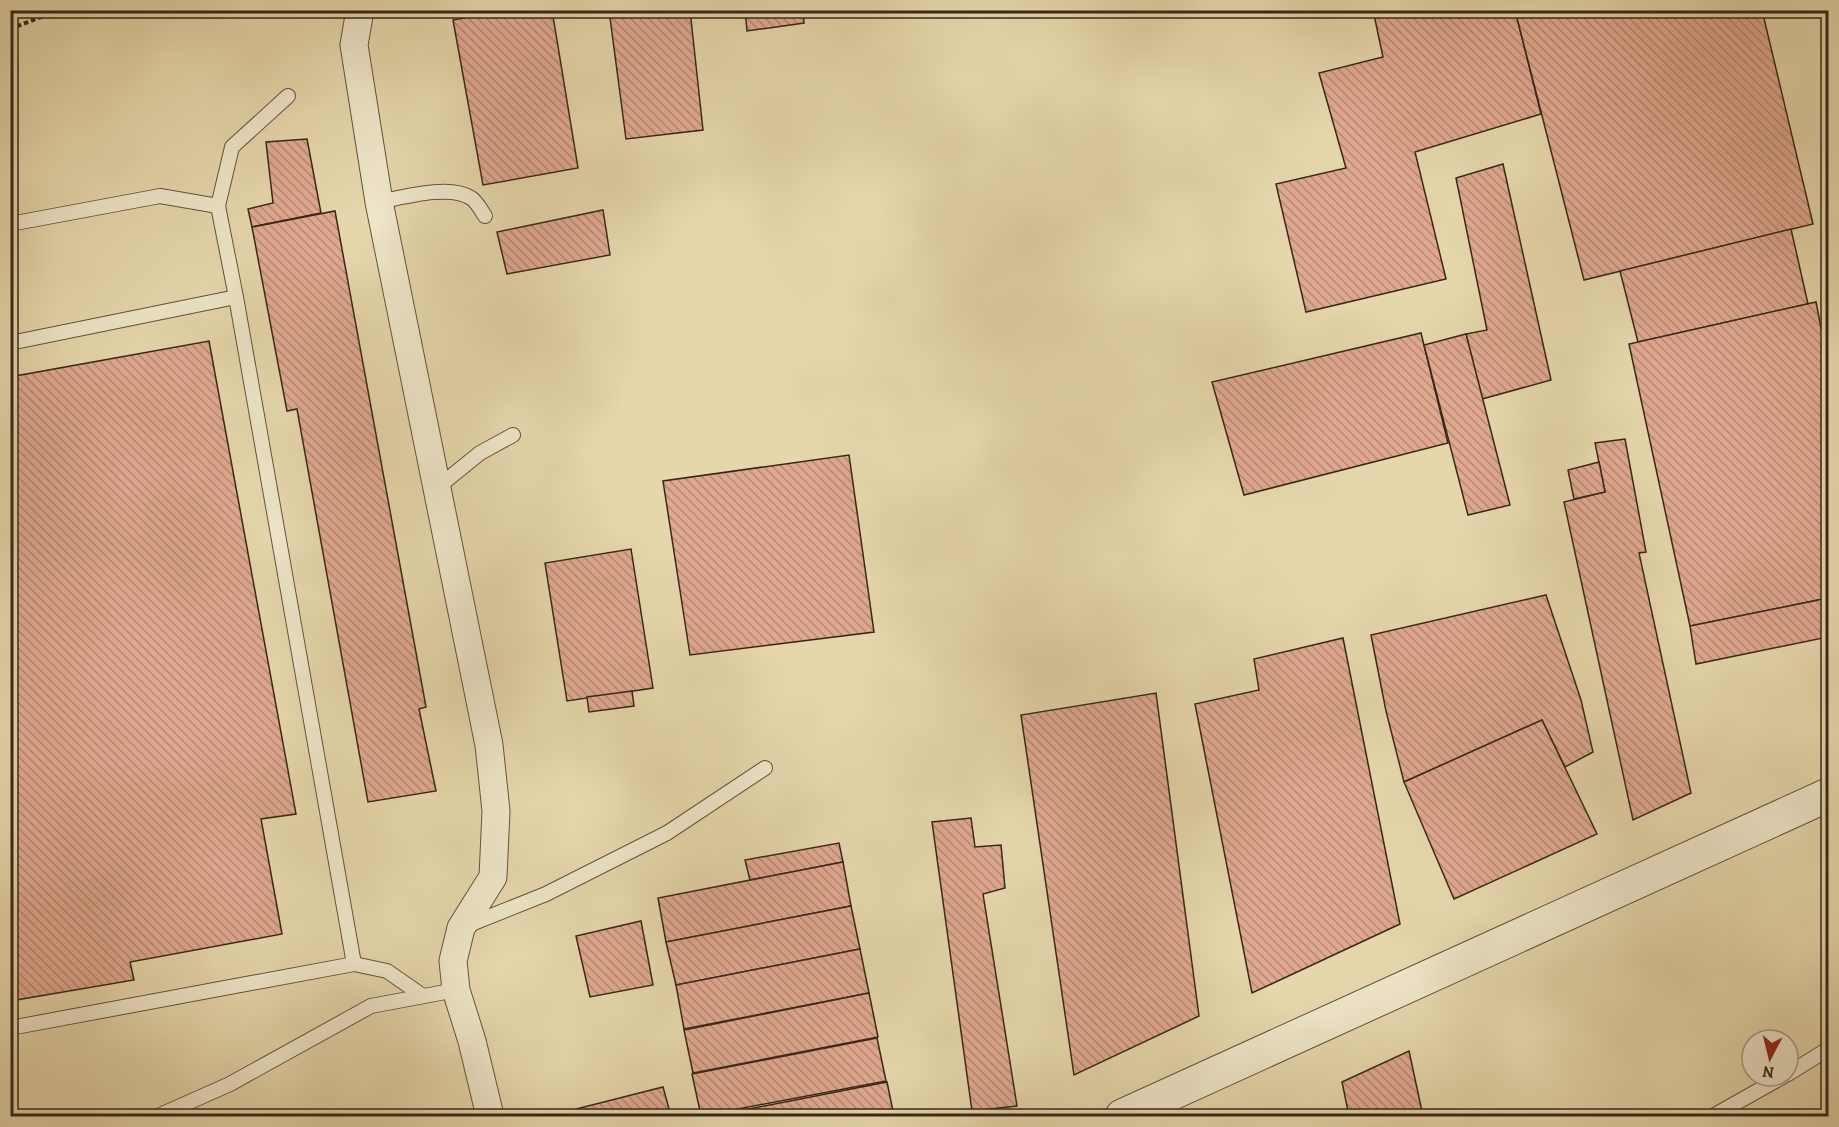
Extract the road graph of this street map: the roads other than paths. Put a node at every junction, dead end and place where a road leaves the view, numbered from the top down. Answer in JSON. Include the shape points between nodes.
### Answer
{"nodes":[{"id":1,"x":360,"y":10,"type":"edge"},
{"id":2,"x":288,"y":96,"type":"dead end"},
{"id":3,"x":379,"y":202,"type":"junction"},
{"id":4,"x":218,"y":206,"type":"junction"},
{"id":5,"x":485,"y":216,"type":"dead end"},
{"id":6,"x":10,"y":224,"type":"edge"},
{"id":7,"x":236,"y":297,"type":"junction"},
{"id":8,"x":10,"y":343,"type":"edge"},
{"id":9,"x":513,"y":435,"type":"dead end"},
{"id":10,"x":438,"y":487,"type":"junction"},
{"id":11,"x":765,"y":768,"type":"dead end"},
{"id":12,"x":1828,"y":795,"type":"edge"},
{"id":13,"x":461,"y":928,"type":"junction"},
{"id":14,"x":354,"y":964,"type":"junction"},
{"id":15,"x":456,"y":990,"type":"junction"},
{"id":16,"x":423,"y":996,"type":"junction"},
{"id":17,"x":10,"y":1028,"type":"edge"},
{"id":18,"x":1828,"y":1049,"type":"edge"},
{"id":19,"x":1800,"y":1066,"type":"edge"},
{"id":20,"x":1763,"y":1088,"type":"edge"},
{"id":21,"x":158,"y":1116,"type":"edge"},
{"id":22,"x":490,"y":1116,"type":"edge"},
{"id":23,"x":1122,"y":1116,"type":"edge"},
{"id":24,"x":1713,"y":1116,"type":"edge"}],
"edges":[{"from":1,"to":3,"type":"street","via":[[354,45]]},
{"from":2,"to":4,"type":"lane","via":[[232,147]]},
{"from":3,"to":5,"type":"lane","via":[[460,191],[474,199]]},
{"from":3,"to":10,"type":"street"},
{"from":4,"to":6,"type":"lane","via":[[160,196]]},
{"from":4,"to":7,"type":"lane"},
{"from":7,"to":8,"type":"lane"},
{"from":7,"to":14,"type":"lane"},
{"from":9,"to":10,"type":"lane","via":[[480,453]]},
{"from":10,"to":13,"type":"street","via":[[489,745],[496,811],[493,877]]},
{"from":11,"to":13,"type":"lane","via":[[667,833],[546,894]]},
{"from":12,"to":23,"type":"street"},
{"from":13,"to":15,"type":"street","via":[[453,962]]},
{"from":14,"to":16,"type":"lane","via":[[387,971]]},
{"from":14,"to":17,"type":"lane"},
{"from":15,"to":16,"type":"lane"},
{"from":15,"to":22,"type":"street"},
{"from":16,"to":21,"type":"lane","via":[[371,1006],[230,1084]]},
{"from":18,"to":19,"type":"lane"},
{"from":20,"to":24,"type":"lane"}]}
